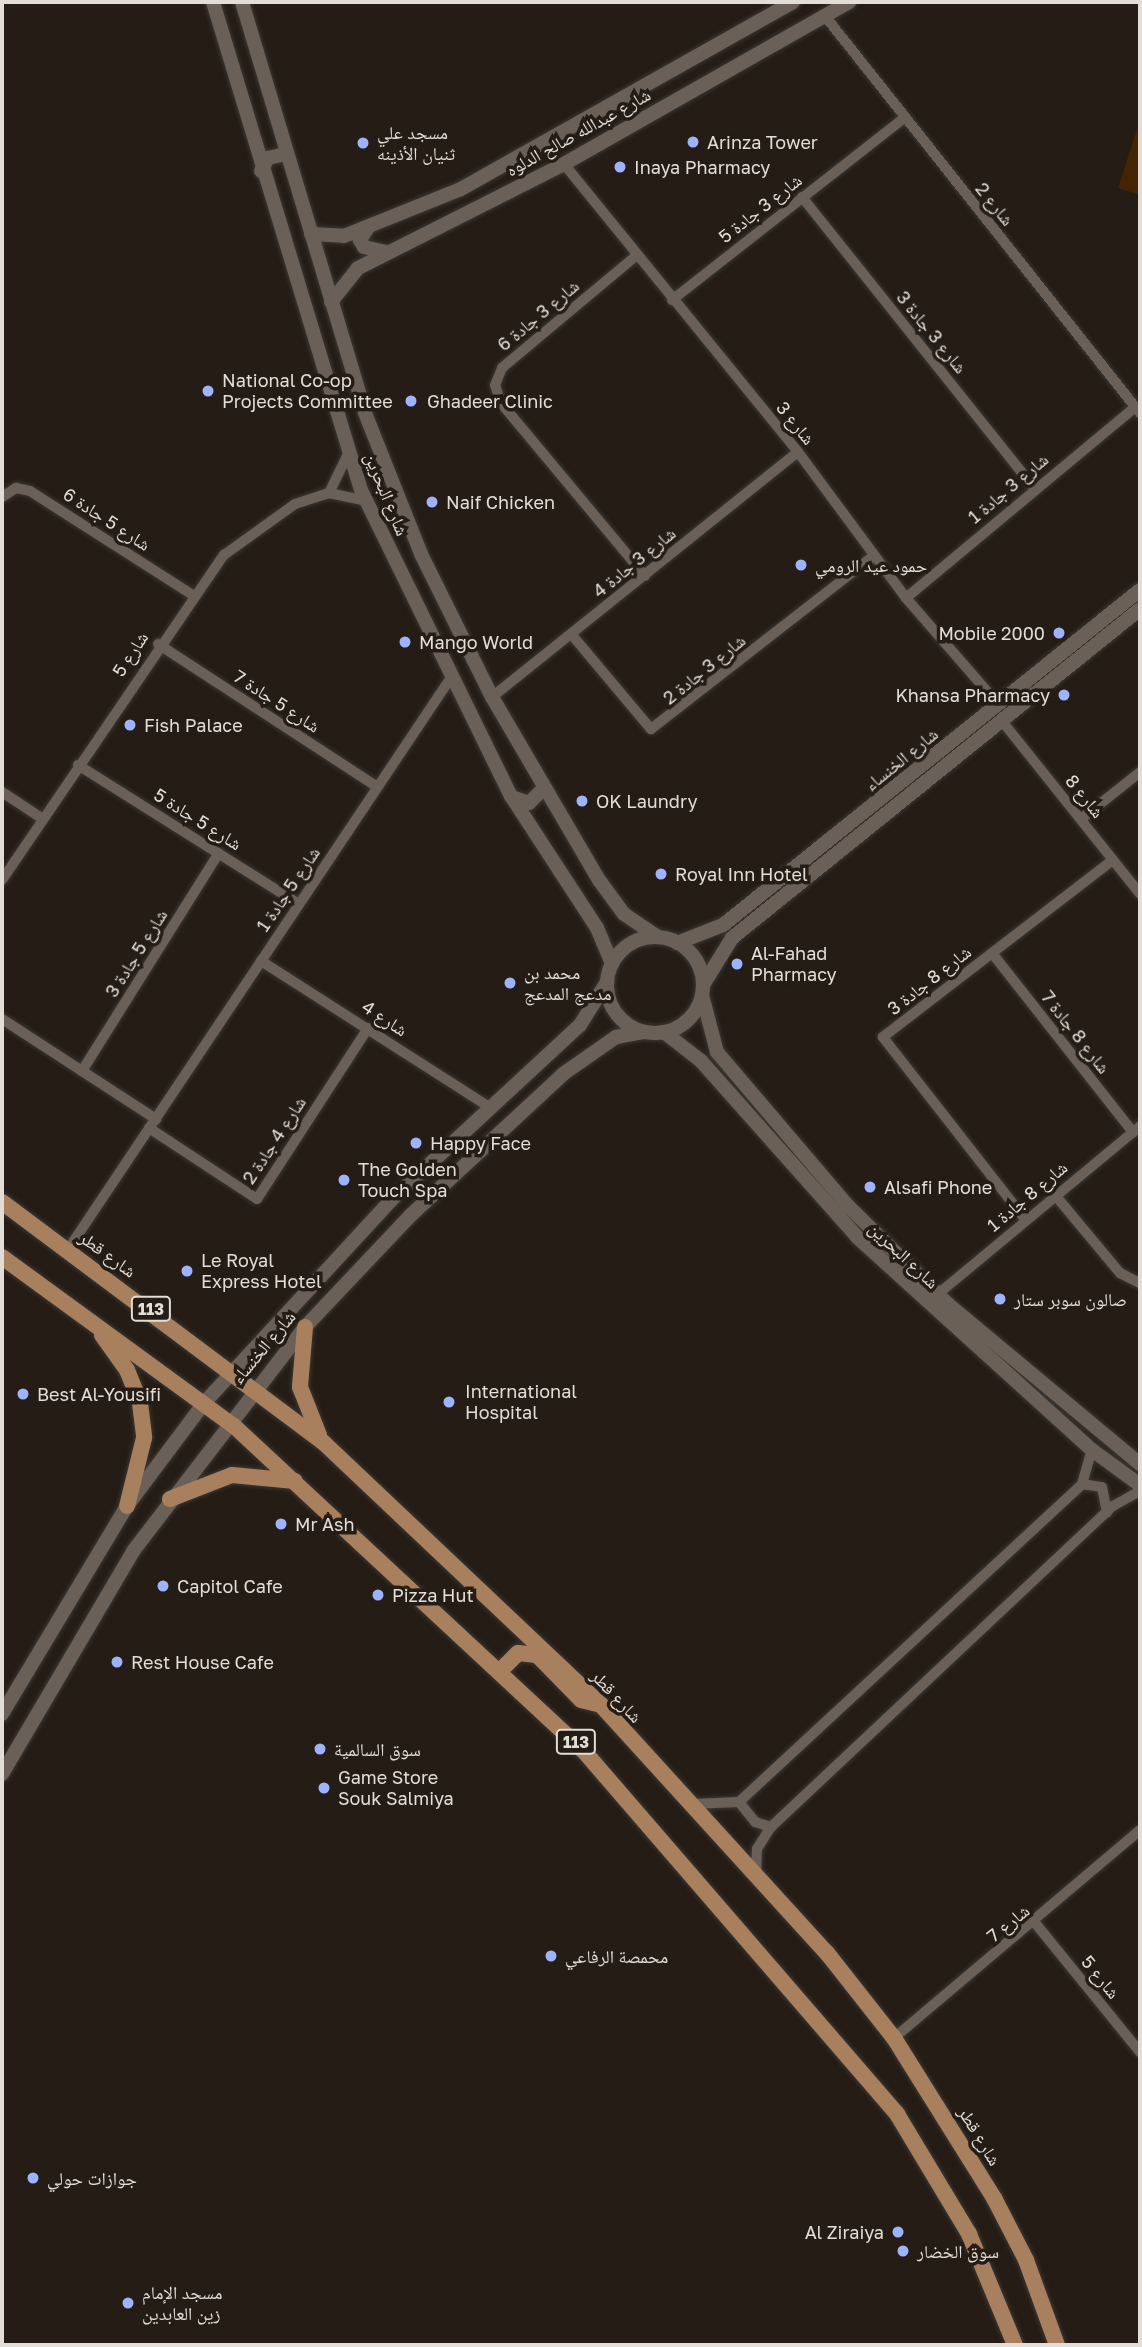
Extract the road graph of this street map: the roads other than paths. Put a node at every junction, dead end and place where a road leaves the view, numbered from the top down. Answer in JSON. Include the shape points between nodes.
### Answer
{"nodes":[{"id":1,"x":213,"y":2,"type":"edge"},
{"id":2,"x":242,"y":2,"type":"edge"},
{"id":3,"x":849,"y":2,"type":"edge"},
{"id":4,"x":787,"y":4,"type":"edge"},
{"id":5,"x":825,"y":16,"type":"junction"},
{"id":6,"x":904,"y":118,"type":"junction"},
{"id":7,"x":277,"y":127,"type":"junction"},
{"id":8,"x":249,"y":129,"type":"junction"},
{"id":9,"x":285,"y":154,"type":"junction"},
{"id":10,"x":564,"y":164,"type":"junction"},
{"id":11,"x":261,"y":171,"type":"junction"},
{"id":12,"x":802,"y":197,"type":"junction"},
{"id":13,"x":369,"y":226,"type":"junction"},
{"id":14,"x":311,"y":234,"type":"junction"},
{"id":15,"x":389,"y":252,"type":"junction"},
{"id":16,"x":637,"y":255,"type":"junction"},
{"id":17,"x":672,"y":300,"type":"junction"},
{"id":18,"x":331,"y":302,"type":"junction"},
{"id":19,"x":1138,"y":410,"type":"edge"},
{"id":20,"x":349,"y":452,"type":"junction"},
{"id":21,"x":798,"y":452,"type":"junction"},
{"id":22,"x":1035,"y":489,"type":"junction"},
{"id":23,"x":329,"y":493,"type":"junction"},
{"id":24,"x":2,"y":497,"type":"edge"},
{"id":25,"x":366,"y":501,"type":"junction"},
{"id":26,"x":873,"y":556,"type":"junction"},
{"id":27,"x":645,"y":576,"type":"junction"},
{"id":28,"x":1140,"y":590,"type":"edge"},
{"id":29,"x":191,"y":594,"type":"junction"},
{"id":30,"x":906,"y":598,"type":"junction"},
{"id":31,"x":1140,"y":609,"type":"edge"},
{"id":32,"x":572,"y":635,"type":"junction"},
{"id":33,"x":158,"y":644,"type":"junction"},
{"id":34,"x":450,"y":678,"type":"junction"},
{"id":35,"x":492,"y":697,"type":"junction"},
{"id":36,"x":999,"y":705,"type":"junction"},
{"id":37,"x":1002,"y":720,"type":"junction"},
{"id":38,"x":78,"y":765,"type":"junction"},
{"id":39,"x":1140,"y":772,"type":"edge"},
{"id":40,"x":377,"y":787,"type":"junction"},
{"id":41,"x":543,"y":789,"type":"junction"},
{"id":42,"x":2,"y":792,"type":"edge"},
{"id":43,"x":511,"y":796,"type":"junction"},
{"id":44,"x":43,"y":819,"type":"junction"},
{"id":45,"x":1081,"y":819,"type":"junction"},
{"id":46,"x":219,"y":853,"type":"junction"},
{"id":47,"x":1113,"y":860,"type":"junction"},
{"id":48,"x":2,"y":880,"type":"edge"},
{"id":49,"x":1140,"y":894,"type":"edge"},
{"id":50,"x":299,"y":904,"type":"junction"},
{"id":51,"x":658,"y":937,"type":"junction"},
{"id":52,"x":677,"y":943,"type":"junction"},
{"id":53,"x":992,"y":953,"type":"junction"},
{"id":54,"x":261,"y":961,"type":"junction"},
{"id":55,"x":612,"y":964,"type":"junction"},
{"id":56,"x":607,"y":982,"type":"junction"},
{"id":57,"x":703,"y":990,"type":"junction"},
{"id":58,"x":2,"y":1019,"type":"edge"},
{"id":59,"x":368,"y":1028,"type":"junction"},
{"id":60,"x":645,"y":1032,"type":"junction"},
{"id":61,"x":664,"y":1032,"type":"junction"},
{"id":62,"x":82,"y":1071,"type":"junction"},
{"id":63,"x":488,"y":1106,"type":"junction"},
{"id":64,"x":153,"y":1124,"type":"junction"},
{"id":65,"x":1137,"y":1129,"type":"edge"},
{"id":66,"x":1055,"y":1195,"type":"junction"},
{"id":67,"x":2,"y":1204,"type":"edge"},
{"id":68,"x":1025,"y":1220,"type":"junction"},
{"id":69,"x":69,"y":1248,"type":"junction"},
{"id":70,"x":2,"y":1256,"type":"edge"},
{"id":71,"x":1140,"y":1283,"type":"edge"},
{"id":72,"x":938,"y":1294,"type":"junction"},
{"id":73,"x":81,"y":1313,"type":"junction"},
{"id":74,"x":305,"y":1327,"type":"junction"},
{"id":75,"x":232,"y":1371,"type":"junction"},
{"id":76,"x":253,"y":1388,"type":"junction"},
{"id":77,"x":204,"y":1403,"type":"junction"},
{"id":78,"x":228,"y":1421,"type":"junction"},
{"id":79,"x":324,"y":1443,"type":"junction"},
{"id":80,"x":1093,"y":1450,"type":"junction"},
{"id":81,"x":1140,"y":1464,"type":"edge"},
{"id":82,"x":297,"y":1482,"type":"junction"},
{"id":83,"x":1082,"y":1484,"type":"junction"},
{"id":84,"x":1140,"y":1485,"type":"edge"},
{"id":85,"x":1140,"y":1491,"type":"edge"},
{"id":86,"x":170,"y":1499,"type":"junction"},
{"id":87,"x":127,"y":1506,"type":"junction"},
{"id":88,"x":1107,"y":1513,"type":"junction"},
{"id":89,"x":501,"y":1670,"type":"junction"},
{"id":90,"x":601,"y":1705,"type":"junction"},
{"id":91,"x":2,"y":1714,"type":"edge"},
{"id":92,"x":2,"y":1773,"type":"edge"},
{"id":93,"x":687,"y":1802,"type":"junction"},
{"id":94,"x":739,"y":1802,"type":"junction"},
{"id":95,"x":772,"y":1827,"type":"junction"},
{"id":96,"x":1140,"y":1830,"type":"edge"},
{"id":97,"x":756,"y":1877,"type":"junction"},
{"id":98,"x":1036,"y":1924,"type":"junction"},
{"id":99,"x":894,"y":2038,"type":"junction"},
{"id":100,"x":1140,"y":2052,"type":"edge"},
{"id":101,"x":1015,"y":2345,"type":"edge"},
{"id":102,"x":1057,"y":2345,"type":"edge"}],
"edges":[{"from":1,"to":8,"type":"street","name":"شارع البحرين"},
{"from":2,"to":7,"type":"street","name":"شارع البحرين"},
{"from":3,"to":5,"type":"street","name":"شارع عبدالله صالح الدلوه"},
{"from":4,"to":13,"type":"street","name":"شارع عبدالله صالح الدلوه","via":[[461,188]]},
{"from":5,"to":6,"type":"street","name":"شارع 2"},
{"from":5,"to":10,"type":"street","name":"شارع عبدالله صالح الدلوه"},
{"from":6,"to":12,"type":"street","name":"شارع 3 جادة 5"},
{"from":6,"to":19,"type":"street","name":"شارع 2"},
{"from":7,"to":8,"type":"street","via":[[264,133]]},
{"from":7,"to":9,"type":"street","name":"شارع البحرين"},
{"from":8,"to":11,"type":"street","name":"شارع البحرين"},
{"from":9,"to":11,"type":"street","via":[[268,158]]},
{"from":9,"to":14,"type":"street","name":"شارع البحرين"},
{"from":10,"to":15,"type":"street","name":"شارع عبدالله صالح الدلوه"},
{"from":10,"to":16,"type":"street","name":"شارع 3"},
{"from":11,"to":20,"type":"street","name":"شارع البحرين"},
{"from":12,"to":17,"type":"street","name":"شارع 3 جادة 5"},
{"from":12,"to":22,"type":"street","name":"شارع 3 جادة 3"},
{"from":13,"to":14,"type":"street","name":"شارع عبدالله صالح الدلوه","via":[[344,236]]},
{"from":13,"to":15,"type":"street","via":[[360,240],[364,247]]},
{"from":14,"to":18,"type":"street","name":"شارع البحرين"},
{"from":15,"to":18,"type":"street","name":"شارع عبدالله صالح الدلوه","via":[[358,268]]},
{"from":16,"to":17,"type":"street","name":"شارع 3"},
{"from":16,"to":27,"type":"street","name":"شارع 3 جادة 6","via":[[502,368],[495,385],[500,403]]},
{"from":17,"to":21,"type":"street","name":"شارع 3"},
{"from":18,"to":35,"type":"street","name":"شارع البحرين","via":[[388,473]]},
{"from":19,"to":22,"type":"street","name":"شارع 3 جادة 1"},
{"from":20,"to":23,"type":"street"},
{"from":20,"to":25,"type":"street","name":"شارع البحرين"},
{"from":21,"to":26,"type":"street","name":"شارع 3"},
{"from":21,"to":27,"type":"street","name":"شارع 3 جادة 4"},
{"from":22,"to":30,"type":"street","name":"شارع 3 جادة 1"},
{"from":23,"to":25,"type":"street"},
{"from":23,"to":29,"type":"street","name":"شارع 5","via":[[295,504],[249,535]]},
{"from":24,"to":29,"type":"street","name":"شارع 5 جادة 6","via":[[16,488],[30,491]]},
{"from":25,"to":34,"type":"street","name":"شارع البحرين"},
{"from":26,"to":30,"type":"street","name":"شارع 3"},
{"from":26,"to":32,"type":"street","name":"شارع 3 جادة 2","via":[[651,729]]},
{"from":27,"to":32,"type":"street","name":"شارع 3 جادة 4"},
{"from":28,"to":36,"type":"street","name":"شارع الخنساء"},
{"from":29,"to":33,"type":"street","name":"شارع 5"},
{"from":30,"to":36,"type":"street","name":"شارع 3"},
{"from":31,"to":37,"type":"street","name":"شارع الخنساء"},
{"from":32,"to":35,"type":"street","name":"شارع 3 جادة 4"},
{"from":33,"to":38,"type":"street","name":"شارع 5"},
{"from":33,"to":40,"type":"street","name":"شارع 5 جادة 7"},
{"from":34,"to":40,"type":"street","name":"شارع 5 جادة 1"},
{"from":34,"to":43,"type":"street","name":"شارع البحرين"},
{"from":35,"to":41,"type":"street","name":"شارع البحرين"},
{"from":36,"to":52,"type":"street","name":"شارع الخنساء","via":[[723,925]]},
{"from":37,"to":45,"type":"street","name":"شارع 8"},
{"from":37,"to":57,"type":"street","name":"شارع الخنساء","via":[[732,938]]},
{"from":38,"to":44,"type":"street","name":"شارع 5"},
{"from":38,"to":46,"type":"street","name":"شارع 5 جادة 5"},
{"from":39,"to":45,"type":"street"},
{"from":40,"to":50,"type":"street","name":"شارع 5 جادة 1"},
{"from":41,"to":43,"type":"street","via":[[529,803]]},
{"from":41,"to":51,"type":"street","name":"شارع البحرين","via":[[624,914]]},
{"from":42,"to":44,"type":"street"},
{"from":43,"to":55,"type":"street","name":"شارع البحرين","via":[[597,928]]},
{"from":44,"to":48,"type":"street","name":"شارع 5"},
{"from":45,"to":47,"type":"street","name":"شارع 8"},
{"from":46,"to":50,"type":"street","name":"شارع 5 جادة 5"},
{"from":46,"to":62,"type":"street","name":"شارع 5 جادة 3"},
{"from":47,"to":49,"type":"street","name":"شارع 8"},
{"from":47,"to":53,"type":"street","name":"شارع 8 جادة 3"},
{"from":50,"to":54,"type":"street","name":"شارع 5 جادة 1"},
{"from":51,"to":52,"type":"street"},
{"from":51,"to":55,"type":"street","via":[[631,944]]},
{"from":52,"to":57,"type":"street","via":[[696,961]]},
{"from":53,"to":65,"type":"street","name":"شارع 8 جادة 7"},
{"from":53,"to":68,"type":"street","name":"شارع 8 جادة 3","via":[[883,1038]]},
{"from":54,"to":59,"type":"street","name":"شارع 4"},
{"from":54,"to":64,"type":"street","name":"شارع 5 جادة 1"},
{"from":55,"to":56,"type":"street"},
{"from":56,"to":60,"type":"street","via":[[613,1008]]},
{"from":56,"to":63,"type":"street","name":"شارع الخنساء","via":[[580,1025]]},
{"from":57,"to":61,"type":"street","via":[[688,1020]]},
{"from":57,"to":72,"type":"street","name":"شارع البحرين","via":[[718,1052],[849,1207]]},
{"from":58,"to":62,"type":"street"},
{"from":59,"to":63,"type":"street","name":"شارع 4"},
{"from":59,"to":64,"type":"street","name":"شارع 4 جادة 2","via":[[257,1199]]},
{"from":60,"to":61,"type":"street"},
{"from":60,"to":74,"type":"street","name":"شارع الخنساء","via":[[595,1048],[553,1083],[411,1215]]},
{"from":61,"to":80,"type":"street","name":"شارع البحرين","via":[[701,1061],[857,1237]]},
{"from":62,"to":64,"type":"street"},
{"from":63,"to":75,"type":"street","name":"شارع الخنساء","via":[[306,1286]]},
{"from":64,"to":69,"type":"street","name":"شارع 5 جادة 1"},
{"from":65,"to":66,"type":"street","name":"شارع 8 جادة 1"},
{"from":66,"to":68,"type":"street","name":"شارع 8 جادة 1"},
{"from":66,"to":71,"type":"street","via":[[1120,1273]]},
{"from":67,"to":69,"type":"main road","name":"شارع قطر","number":"113"},
{"from":68,"to":72,"type":"street","name":"شارع 8 جادة 1"},
{"from":69,"to":75,"type":"main road","name":"شارع قطر","number":"113"},
{"from":70,"to":73,"type":"main road","number":"113"},
{"from":72,"to":81,"type":"street","name":"شارع البحرين"},
{"from":73,"to":77,"type":"main road","number":"113"},
{"from":73,"to":87,"type":"main road","via":[[127,1370],[140,1403],[144,1438]]},
{"from":74,"to":76,"type":"street","name":"شارع الخنساء"},
{"from":74,"to":79,"type":"main road","via":[[300,1387]]},
{"from":75,"to":76,"type":"main road","name":"شارع قطر","number":"113"},
{"from":75,"to":77,"type":"street","name":"شارع الخنساء"},
{"from":76,"to":78,"type":"street","name":"شارع الخنساء"},
{"from":76,"to":79,"type":"main road","name":"شارع قطر","number":"113"},
{"from":77,"to":78,"type":"main road","number":"113"},
{"from":77,"to":87,"type":"street","name":"شارع الخنساء"},
{"from":78,"to":82,"type":"main road","number":"113"},
{"from":78,"to":86,"type":"street","name":"شارع الخنساء"},
{"from":79,"to":90,"type":"main road","name":"شارع قطر","number":"113"},
{"from":80,"to":83,"type":"street"},
{"from":80,"to":84,"type":"street","name":"شارع البحرين"},
{"from":82,"to":86,"type":"main road","via":[[232,1475]]},
{"from":82,"to":89,"type":"main road","number":"113"},
{"from":83,"to":88,"type":"street","via":[[1102,1487]]},
{"from":83,"to":94,"type":"street"},
{"from":85,"to":88,"type":"street"},
{"from":86,"to":92,"type":"street","name":"شارع الخنساء"},
{"from":87,"to":91,"type":"street","name":"شارع الخنساء"},
{"from":88,"to":95,"type":"street"},
{"from":89,"to":90,"type":"main road","via":[[527,1652],[580,1700]]},
{"from":89,"to":101,"type":"main road","number":"113","via":[[628,1798],[897,2114],[969,2234]]},
{"from":90,"to":93,"type":"main road","name":"شارع قطر","number":"113"},
{"from":93,"to":94,"type":"street","via":[[708,1808]]},
{"from":93,"to":97,"type":"main road","name":"شارع قطر","number":"113"},
{"from":94,"to":95,"type":"street","via":[[755,1822]]},
{"from":95,"to":97,"type":"street","via":[[757,1849]]},
{"from":96,"to":98,"type":"street","name":"شارع 7"},
{"from":97,"to":99,"type":"main road","name":"شارع قطر","number":"113","via":[[827,1953]]},
{"from":98,"to":99,"type":"street","name":"شارع 7"},
{"from":98,"to":100,"type":"street","name":"شارع 5"},
{"from":99,"to":102,"type":"main road","name":"شارع قطر","number":"113","via":[[994,2198],[1026,2260]]}]}
